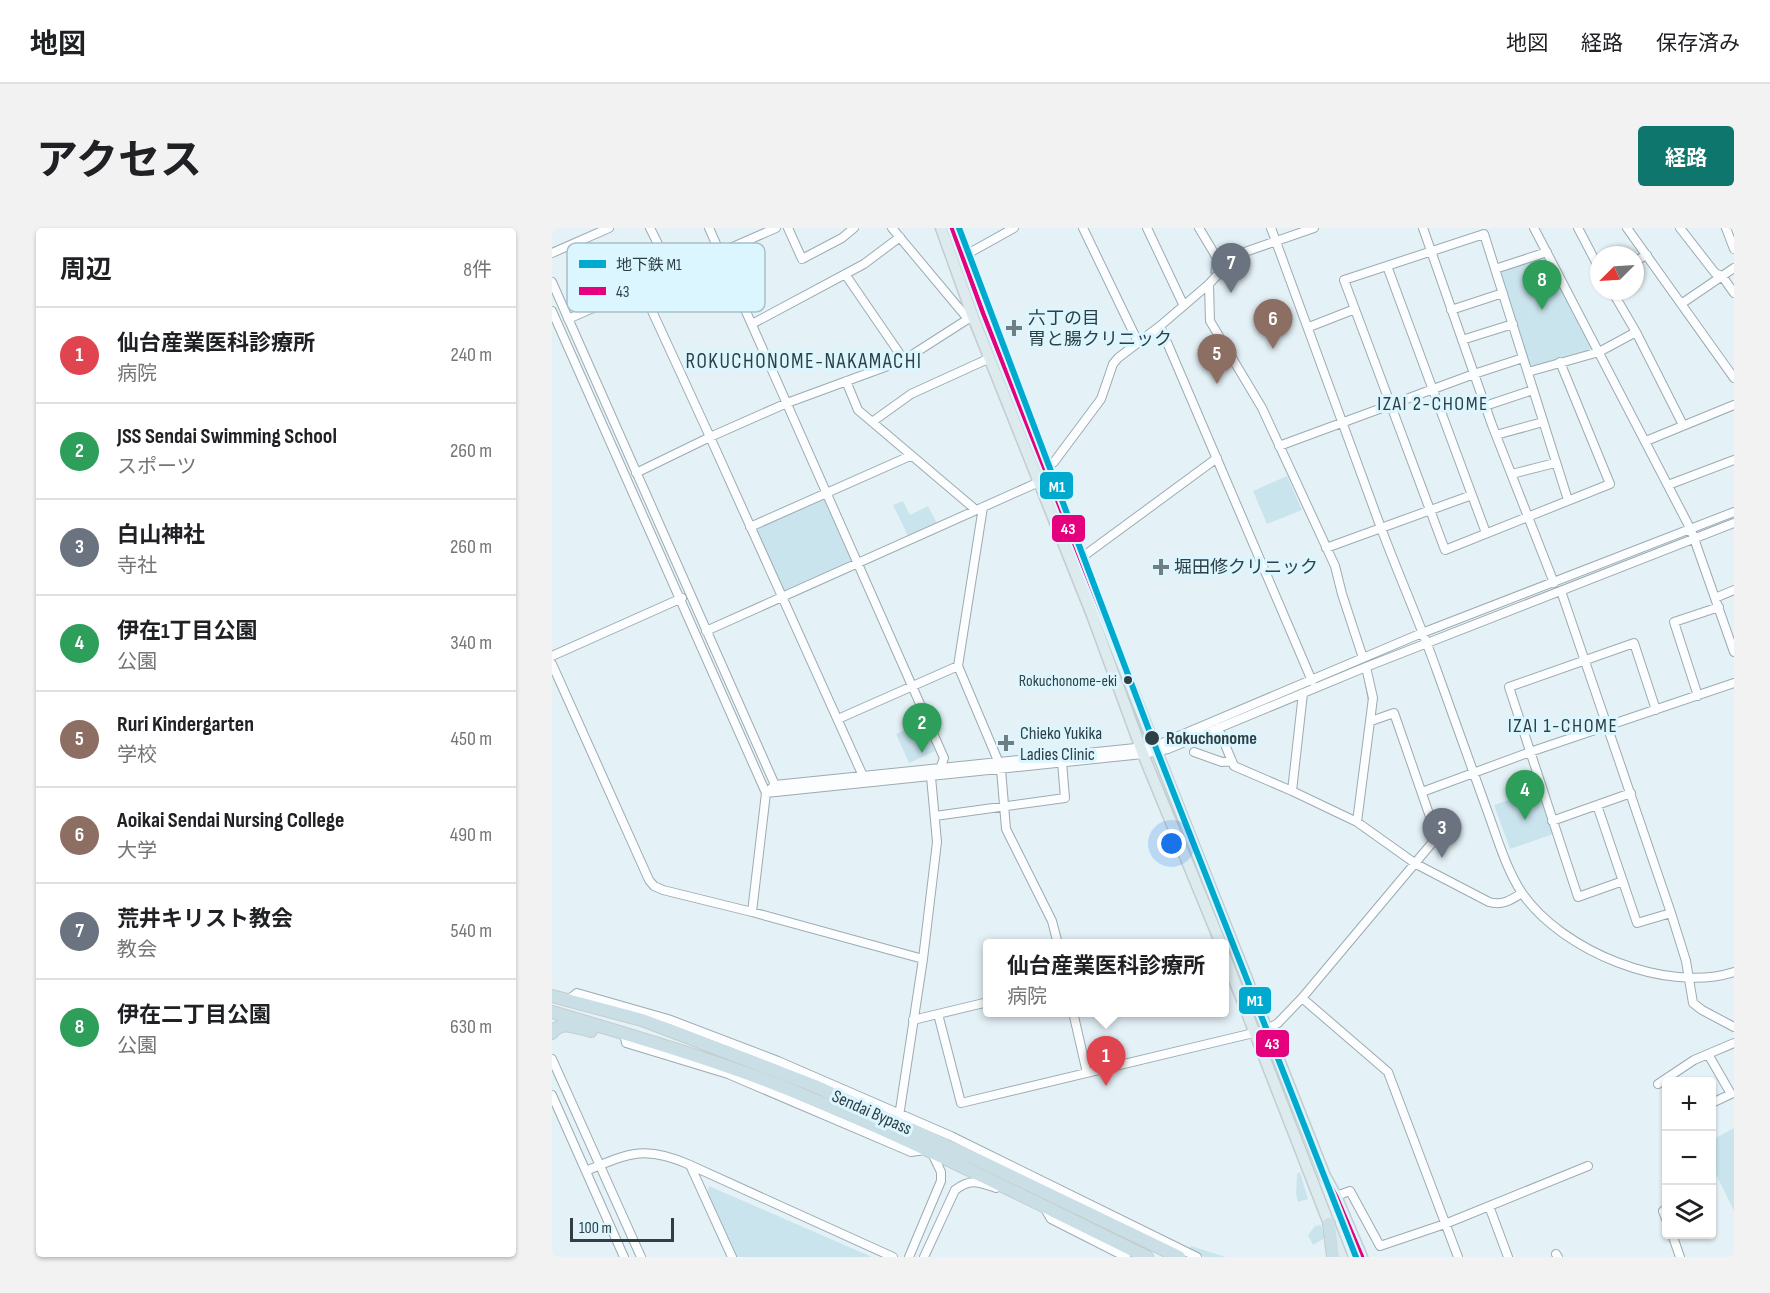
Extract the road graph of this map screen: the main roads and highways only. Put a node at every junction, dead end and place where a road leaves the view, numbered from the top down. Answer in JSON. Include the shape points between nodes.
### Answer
{"nodes":[{"id":1,"x":941,"y":228,"type":"edge"},
{"id":2,"x":952,"y":228,"type":"edge"},
{"id":3,"x":975,"y":316,"type":"junction"},
{"id":4,"x":1221,"y":939,"type":"edge"},
{"id":5,"x":1222,"y":939,"type":"edge"},
{"id":6,"x":1229,"y":957,"type":"edge"},
{"id":7,"x":1229,"y":964,"type":"edge"},
{"id":8,"x":552,"y":996,"type":"edge"},
{"id":9,"x":552,"y":1012,"type":"edge"},
{"id":10,"x":618,"y":1031,"type":"junction"},
{"id":11,"x":1261,"y":1031,"type":"junction"},
{"id":12,"x":552,"y":1033,"type":"edge"},
{"id":13,"x":1329,"y":1224,"type":"junction"},
{"id":14,"x":1147,"y":1257,"type":"edge"},
{"id":15,"x":1179,"y":1257,"type":"edge"},
{"id":16,"x":1333,"y":1257,"type":"edge"},
{"id":17,"x":1342,"y":1257,"type":"edge"},
{"id":18,"x":1362,"y":1257,"type":"edge"}],
"edges":[{"from":1,"to":3,"type":"main road"},
{"from":2,"to":3,"type":"main road"},
{"from":3,"to":4,"type":"main road","via":[[1142,751]]},
{"from":3,"to":5,"type":"main road","via":[[1046,468],[1156,749]]},
{"from":6,"to":11,"type":"main road"},
{"from":7,"to":11,"type":"main road"},
{"from":8,"to":15,"type":"highway","name":"Sendai Bypass","via":[[662,1027],[899,1118]]},
{"from":9,"to":10,"type":"highway","name":"Sendai Bypass"},
{"from":10,"to":12,"type":"highway","via":[[598,1032],[564,1025]]},
{"from":10,"to":14,"type":"highway","name":"Sendai Bypass","via":[[813,1099]]},
{"from":11,"to":13,"type":"main road"},
{"from":11,"to":18,"type":"main road"},
{"from":13,"to":16,"type":"highway"},
{"from":13,"to":17,"type":"main road"}]}
